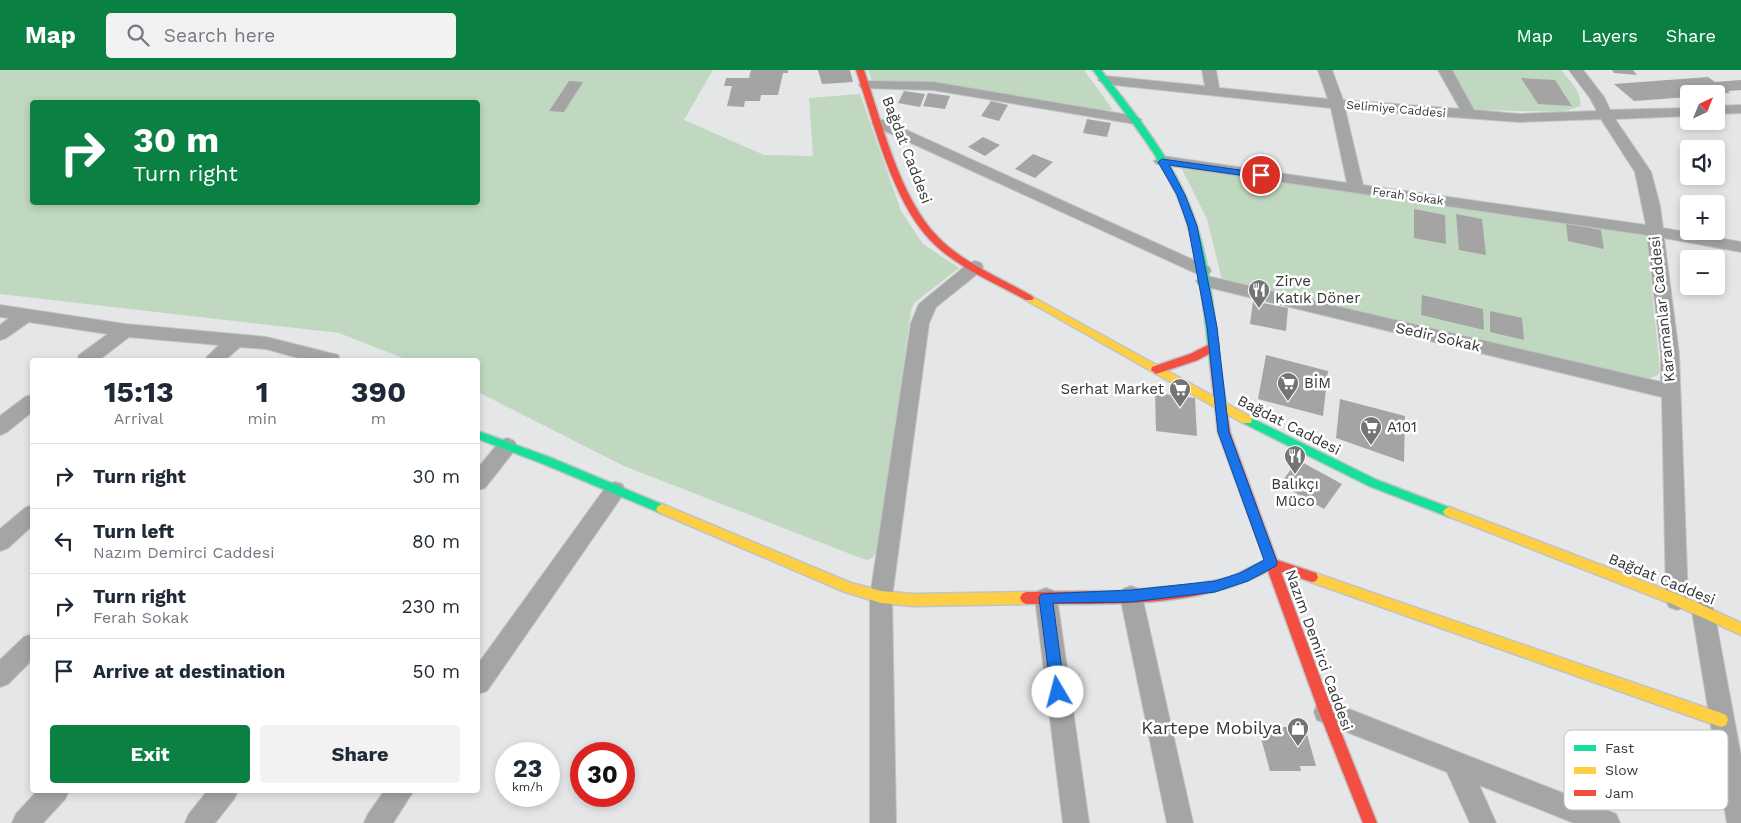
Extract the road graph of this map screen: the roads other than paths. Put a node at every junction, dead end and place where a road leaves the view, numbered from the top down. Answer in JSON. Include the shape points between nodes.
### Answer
{"nodes":[{"id":1,"x":860,"y":70,"type":"edge"},
{"id":2,"x":1209,"y":70,"type":"edge"},
{"id":3,"x":1325,"y":70,"type":"edge"},
{"id":4,"x":1445,"y":70,"type":"edge"},
{"id":5,"x":1576,"y":70,"type":"edge"},
{"id":6,"x":1101,"y":75,"type":"edge"},
{"id":7,"x":866,"y":86,"type":"junction"},
{"id":8,"x":1213,"y":92,"type":"junction"},
{"id":9,"x":1337,"y":104,"type":"junction"},
{"id":10,"x":1741,"y":109,"type":"edge"},
{"id":11,"x":1725,"y":110,"type":"edge"},
{"id":12,"x":1680,"y":112,"type":"edge"},
{"id":13,"x":1470,"y":115,"type":"junction"},
{"id":14,"x":1606,"y":116,"type":"junction"},
{"id":15,"x":1135,"y":120,"type":"junction"},
{"id":16,"x":879,"y":123,"type":"junction"},
{"id":17,"x":1162,"y":162,"type":"junction"},
{"id":18,"x":1356,"y":188,"type":"junction"},
{"id":19,"x":1653,"y":231,"type":"junction"},
{"id":20,"x":1741,"y":247,"type":"edge"},
{"id":21,"x":975,"y":267,"type":"junction"},
{"id":22,"x":1204,"y":276,"type":"junction"},
{"id":23,"x":0,"y":311,"type":"edge"},
{"id":24,"x":26,"y":315,"type":"junction"},
{"id":25,"x":124,"y":330,"type":"junction"},
{"id":26,"x":0,"y":334,"type":"edge"},
{"id":27,"x":238,"y":339,"type":"junction"},
{"id":28,"x":1214,"y":346,"type":"junction"},
{"id":29,"x":89,"y":358,"type":"edge"},
{"id":30,"x":215,"y":358,"type":"edge"},
{"id":31,"x":324,"y":358,"type":"edge"},
{"id":32,"x":1156,"y":370,"type":"junction"},
{"id":33,"x":1672,"y":392,"type":"junction"},
{"id":34,"x":30,"y":404,"type":"edge"},
{"id":35,"x":1221,"y":407,"type":"junction"},
{"id":36,"x":0,"y":427,"type":"edge"},
{"id":37,"x":480,"y":436,"type":"edge"},
{"id":38,"x":1279,"y":437,"type":"junction"},
{"id":39,"x":1263,"y":440,"type":"dead end"},
{"id":40,"x":507,"y":446,"type":"junction"},
{"id":41,"x":480,"y":480,"type":"edge"},
{"id":42,"x":615,"y":490,"type":"junction"},
{"id":43,"x":30,"y":516,"type":"edge"},
{"id":44,"x":0,"y":542,"type":"edge"},
{"id":45,"x":1271,"y":562,"type":"junction"},
{"id":46,"x":1131,"y":596,"type":"junction"},
{"id":47,"x":881,"y":597,"type":"junction"},
{"id":48,"x":1046,"y":598,"type":"junction"},
{"id":49,"x":1677,"y":600,"type":"junction"},
{"id":50,"x":1703,"y":611,"type":"junction"},
{"id":51,"x":1741,"y":629,"type":"edge"},
{"id":52,"x":30,"y":647,"type":"edge"},
{"id":53,"x":0,"y":676,"type":"edge"},
{"id":54,"x":480,"y":680,"type":"edge"},
{"id":55,"x":1326,"y":712,"type":"junction"},
{"id":56,"x":1721,"y":720,"type":"junction"},
{"id":57,"x":1723,"y":730,"type":"edge"},
{"id":58,"x":1728,"y":758,"type":"edge"},
{"id":59,"x":1456,"y":763,"type":"junction"},
{"id":60,"x":53,"y":793,"type":"edge"},
{"id":61,"x":223,"y":793,"type":"edge"},
{"id":62,"x":399,"y":793,"type":"edge"},
{"id":63,"x":1564,"y":806,"type":"edge"},
{"id":64,"x":1574,"y":810,"type":"edge"},
{"id":65,"x":25,"y":823,"type":"edge"},
{"id":66,"x":198,"y":823,"type":"edge"},
{"id":67,"x":378,"y":823,"type":"edge"},
{"id":68,"x":883,"y":823,"type":"edge"},
{"id":69,"x":1076,"y":823,"type":"edge"},
{"id":70,"x":1180,"y":823,"type":"edge"},
{"id":71,"x":1370,"y":823,"type":"edge"},
{"id":72,"x":1484,"y":823,"type":"edge"},
{"id":73,"x":1607,"y":823,"type":"edge"},
{"id":74,"x":1740,"y":823,"type":"edge"}],
"edges":[{"from":1,"to":7,"type":"main road","name":"Bağdat Caddesi"},
{"from":2,"to":8,"type":"street"},
{"from":3,"to":9,"type":"street"},
{"from":4,"to":13,"type":"street"},
{"from":5,"to":14,"type":"street","name":"Karamanlar Caddesi","via":[[1597,97]]},
{"from":6,"to":8,"type":"street","name":"Selimiye Caddesi"},
{"from":6,"to":15,"type":"main road","name":"Nazım Demirci Caddesi"},
{"from":7,"to":15,"type":"street","via":[[933,86]]},
{"from":7,"to":16,"type":"main road","name":"Bağdat Caddesi"},
{"from":8,"to":9,"type":"street","name":"Selimiye Caddesi"},
{"from":9,"to":13,"type":"street","name":"Selimiye Caddesi"},
{"from":9,"to":18,"type":"street"},
{"from":10,"to":11,"type":"street"},
{"from":12,"to":14,"type":"street","name":"Selimiye Caddesi"},
{"from":13,"to":14,"type":"street","name":"Selimiye Caddesi","via":[[1551,119]]},
{"from":14,"to":19,"type":"street","name":"Karamanlar Caddesi","via":[[1643,172],[1652,206]]},
{"from":15,"to":17,"type":"main road","name":"Nazım Demirci Caddesi"},
{"from":16,"to":21,"type":"main road","name":"Bağdat Caddesi","via":[[903,189],[924,228],[935,240]]},
{"from":16,"to":22,"type":"street","name":"Sedir Sokak"},
{"from":17,"to":18,"type":"street","name":"Ferah Sokak"},
{"from":17,"to":22,"type":"main road","name":"Nazım Demirci Caddesi","via":[[1181,195]]},
{"from":18,"to":19,"type":"street","name":"Ferah Sokak"},
{"from":19,"to":20,"type":"street","name":"Ferah Sokak"},
{"from":19,"to":33,"type":"street","name":"Karamanlar Caddesi"},
{"from":21,"to":32,"type":"main road","name":"Bağdat Caddesi"},
{"from":21,"to":47,"type":"street","via":[[930,303],[922,315]]},
{"from":22,"to":28,"type":"main road","name":"Nazım Demirci Caddesi"},
{"from":22,"to":33,"type":"street","name":"Sedir Sokak"},
{"from":23,"to":24,"type":"street"},
{"from":24,"to":25,"type":"street"},
{"from":24,"to":26,"type":"street"},
{"from":25,"to":27,"type":"street"},
{"from":25,"to":29,"type":"street"},
{"from":27,"to":30,"type":"street"},
{"from":27,"to":31,"type":"street"},
{"from":28,"to":32,"type":"main road"},
{"from":28,"to":35,"type":"main road","name":"Nazım Demirci Caddesi"},
{"from":32,"to":35,"type":"main road","name":"Bağdat Caddesi"},
{"from":33,"to":49,"type":"street","name":"Karamanlar Caddesi"},
{"from":34,"to":36,"type":"street"},
{"from":35,"to":38,"type":"main road","name":"Bağdat Caddesi"},
{"from":35,"to":45,"type":"main road","name":"Nazım Demirci Caddesi","via":[[1224,432],[1235,450]]},
{"from":37,"to":40,"type":"main road"},
{"from":38,"to":39,"type":"main road"},
{"from":38,"to":49,"type":"main road","name":"Bağdat Caddesi","via":[[1416,501]]},
{"from":40,"to":41,"type":"street"},
{"from":40,"to":42,"type":"main road"},
{"from":42,"to":47,"type":"main road","via":[[849,588]]},
{"from":42,"to":54,"type":"street"},
{"from":43,"to":44,"type":"street"},
{"from":45,"to":46,"type":"main road","via":[[1243,578],[1215,587]]},
{"from":45,"to":55,"type":"main road","name":"Nazım Demirci Caddesi"},
{"from":45,"to":56,"type":"main road"},
{"from":46,"to":48,"type":"main road"},
{"from":46,"to":70,"type":"street"},
{"from":47,"to":48,"type":"main road","via":[[913,600]]},
{"from":47,"to":68,"type":"street"},
{"from":48,"to":69,"type":"street"},
{"from":49,"to":50,"type":"main road","name":"Bağdat Caddesi"},
{"from":50,"to":51,"type":"main road","name":"Bağdat Caddesi"},
{"from":50,"to":56,"type":"street"},
{"from":52,"to":53,"type":"street"},
{"from":55,"to":59,"type":"street"},
{"from":55,"to":71,"type":"main road","name":"Nazım Demirci Caddesi"},
{"from":56,"to":57,"type":"street"},
{"from":58,"to":74,"type":"street"},
{"from":59,"to":63,"type":"street"},
{"from":59,"to":72,"type":"street"},
{"from":60,"to":65,"type":"street"},
{"from":61,"to":66,"type":"street"},
{"from":62,"to":67,"type":"street"},
{"from":64,"to":73,"type":"street"}]}
